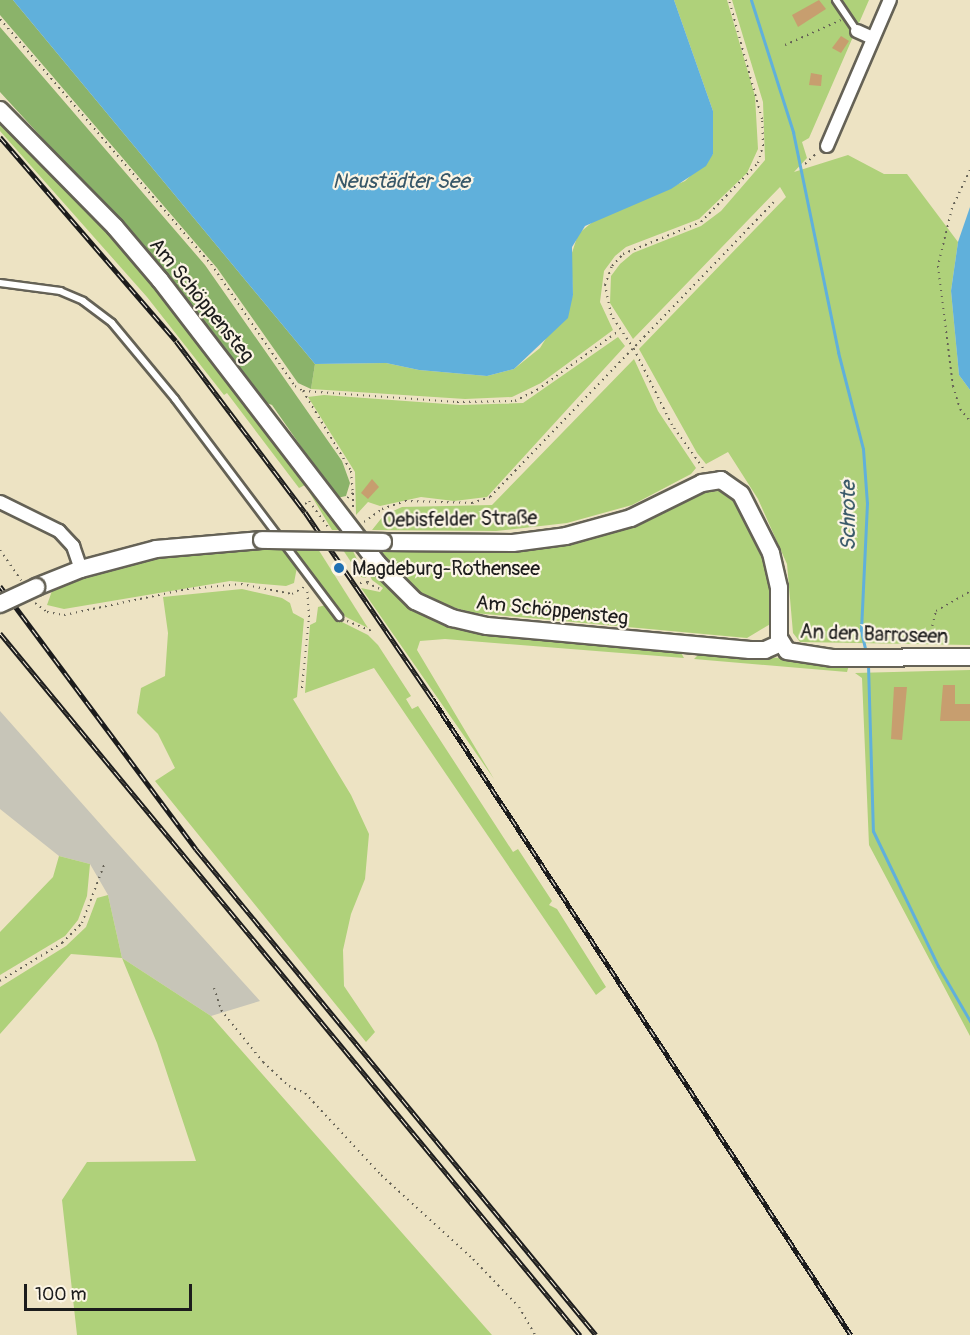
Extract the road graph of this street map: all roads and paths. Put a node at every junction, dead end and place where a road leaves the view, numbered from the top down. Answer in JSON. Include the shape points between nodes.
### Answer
{"nodes":[{"id":1,"x":729,"y":0,"type":"edge"},
{"id":2,"x":836,"y":0,"type":"edge"},
{"id":3,"x":890,"y":0,"type":"edge"},
{"id":4,"x":846,"y":17,"type":"junction"},
{"id":5,"x":0,"y":19,"type":"edge"},
{"id":6,"x":857,"y":31,"type":"joint"},
{"id":7,"x":873,"y":38,"type":"junction"},
{"id":8,"x":785,"y":45,"type":"dead end"},
{"id":9,"x":0,"y":110,"type":"edge"},
{"id":10,"x":827,"y":146,"type":"joint"},
{"id":11,"x":805,"y":164,"type":"dead end"},
{"id":12,"x":970,"y":170,"type":"edge"},
{"id":13,"x":774,"y":202,"type":"dead end"},
{"id":14,"x":0,"y":283,"type":"edge"},
{"id":15,"x":620,"y":330,"type":"junction"},
{"id":16,"x":634,"y":349,"type":"junction"},
{"id":17,"x":303,"y":391,"type":"junction"},
{"id":18,"x":970,"y":421,"type":"edge"},
{"id":19,"x":703,"y":469,"type":"dead end"},
{"id":20,"x":0,"y":502,"type":"edge"},
{"id":21,"x":305,"y":504,"type":"dead end"},
{"id":22,"x":336,"y":506,"type":"junction"},
{"id":23,"x":354,"y":531,"type":"junction"},
{"id":24,"x":333,"y":534,"type":"dead end"},
{"id":25,"x":0,"y":550,"type":"edge"},
{"id":26,"x":81,"y":569,"type":"junction"},
{"id":27,"x":304,"y":572,"type":"junction"},
{"id":28,"x":367,"y":583,"type":"dead end"},
{"id":29,"x":306,"y":587,"type":"junction"},
{"id":30,"x":380,"y":589,"type":"dead end"},
{"id":31,"x":31,"y":591,"type":"junction"},
{"id":32,"x":970,"y":591,"type":"edge"},
{"id":33,"x":0,"y":604,"type":"edge"},
{"id":34,"x":339,"y":617,"type":"joint"},
{"id":35,"x":372,"y":631,"type":"dead end"},
{"id":36,"x":931,"y":632,"type":"dead end"},
{"id":37,"x":781,"y":643,"type":"junction"},
{"id":38,"x":970,"y":657,"type":"edge"},
{"id":39,"x":302,"y":688,"type":"dead end"},
{"id":40,"x":104,"y":865,"type":"dead end"},
{"id":41,"x":0,"y":981,"type":"edge"},
{"id":42,"x":214,"y":988,"type":"dead end"},
{"id":43,"x":535,"y":1335,"type":"edge"}],
"edges":[{"from":1,"to":15,"type":"path","via":[[759,105],[764,138],[761,156],[746,180],[701,222],[634,248],[614,263],[606,292],[610,315]]},
{"from":2,"to":4,"type":"lane"},
{"from":3,"to":7,"type":"street"},
{"from":4,"to":6,"type":"lane"},
{"from":4,"to":8,"type":"path"},
{"from":5,"to":17,"type":"path","via":[[211,264],[295,386]]},
{"from":6,"to":7,"type":"street"},
{"from":7,"to":10,"type":"street"},
{"from":9,"to":22,"type":"street","name":"Am Schöppensteg","via":[[115,227],[160,279]]},
{"from":10,"to":11,"type":"path"},
{"from":12,"to":18,"type":"path","via":[[952,208],[938,266],[953,386],[960,409]]},
{"from":13,"to":16,"type":"path"},
{"from":14,"to":27,"type":"lane","via":[[60,291],[112,323],[175,399]]},
{"from":15,"to":16,"type":"path"},
{"from":15,"to":17,"type":"path","via":[[537,390],[514,401],[457,402]]},
{"from":16,"to":19,"type":"path","via":[[672,425]]},
{"from":16,"to":23,"type":"path","via":[[490,497],[472,503],[394,503]]},
{"from":17,"to":22,"type":"path","via":[[351,471],[353,493]]},
{"from":20,"to":26,"type":"street","via":[[59,531],[73,546]]},
{"from":21,"to":24,"type":"path","via":[[309,501]]},
{"from":22,"to":23,"type":"street","name":"Am Schöppensteg"},
{"from":23,"to":37,"type":"street","name":"Am Schöppensteg","via":[[407,595],[459,621],[750,650],[765,650]]},
{"from":25,"to":31,"type":"path"},
{"from":26,"to":31,"type":"street","name":"Oebisfelder Straße"},
{"from":26,"to":37,"type":"street","name":"Oebisfelder Straße","bridge":true,"via":[[175,546],[262,540],[513,543],[566,536],[631,518],[702,483],[721,480],[741,494],[771,553],[778,588]]},
{"from":27,"to":29,"type":"path"},
{"from":27,"to":34,"type":"lane"},
{"from":28,"to":30,"type":"path"},
{"from":29,"to":31,"type":"path","via":[[292,594],[241,584],[205,587],[64,615],[42,610]]},
{"from":29,"to":39,"type":"path","via":[[309,617]]},
{"from":31,"to":33,"type":"street","name":"Oebisfelder Straße","bridge":true},
{"from":32,"to":36,"type":"path","via":[[936,612]]},
{"from":34,"to":35,"type":"path"},
{"from":37,"to":38,"type":"street","name":"An den Barroseen","via":[[795,654]]},
{"from":40,"to":41,"type":"path","via":[[82,923],[62,943]]},
{"from":42,"to":43,"type":"path","via":[[221,1010],[263,1062],[289,1086],[305,1093],[381,1175],[473,1259],[519,1307]]}]}
